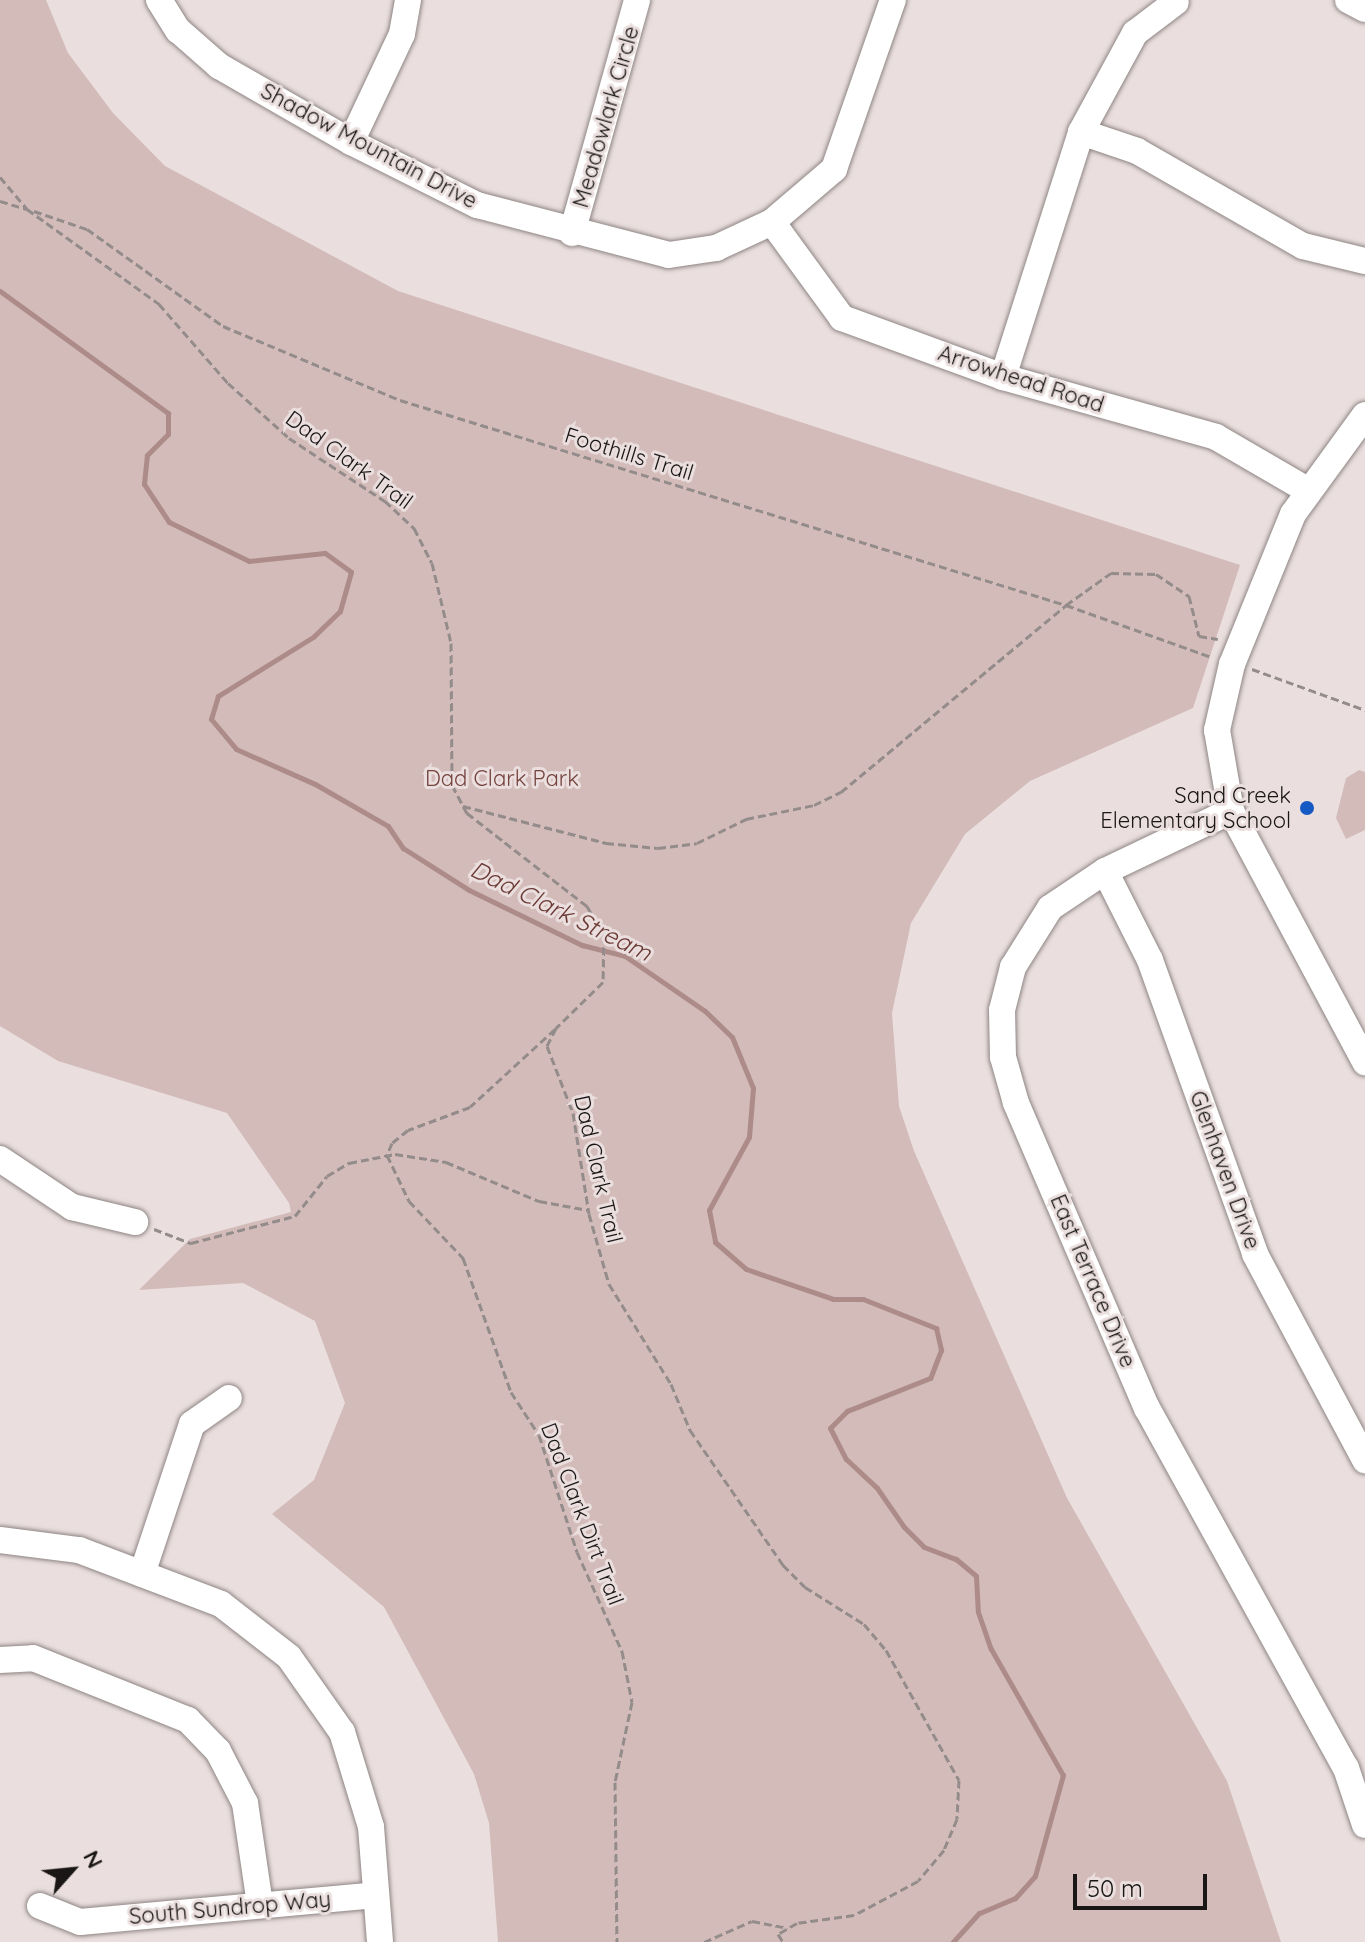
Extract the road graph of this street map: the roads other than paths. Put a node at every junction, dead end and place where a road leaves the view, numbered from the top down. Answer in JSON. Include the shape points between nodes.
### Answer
{"nodes":[{"id":1,"x":159,"y":0,"type":"edge"},
{"id":2,"x":408,"y":0,"type":"edge"},
{"id":3,"x":637,"y":0,"type":"edge"},
{"id":4,"x":893,"y":0,"type":"edge"},
{"id":5,"x":1348,"y":0,"type":"edge"},
{"id":6,"x":1176,"y":2,"type":"dead end"},
{"id":7,"x":1365,"y":9,"type":"edge"},
{"id":8,"x":1081,"y":132,"type":"junction"},
{"id":9,"x":351,"y":142,"type":"junction"},
{"id":10,"x":772,"y":222,"type":"junction"},
{"id":11,"x":572,"y":233,"type":"junction"},
{"id":12,"x":1365,"y":261,"type":"edge"},
{"id":13,"x":1003,"y":377,"type":"junction"},
{"id":14,"x":1365,"y":415,"type":"edge"},
{"id":15,"x":1307,"y":490,"type":"junction"},
{"id":16,"x":1231,"y":811,"type":"junction"},
{"id":17,"x":1105,"y":871,"type":"junction"},
{"id":18,"x":1365,"y":1062,"type":"edge"},
{"id":19,"x":0,"y":1159,"type":"edge"},
{"id":20,"x":135,"y":1222,"type":"road end"},
{"id":21,"x":229,"y":1398,"type":"dead end"},
{"id":22,"x":1365,"y":1460,"type":"edge"},
{"id":23,"x":0,"y":1540,"type":"edge"},
{"id":24,"x":142,"y":1574,"type":"junction"},
{"id":25,"x":0,"y":1660,"type":"edge"},
{"id":26,"x":1365,"y":1825,"type":"edge"},
{"id":27,"x":376,"y":1895,"type":"junction"},
{"id":28,"x":260,"y":1905,"type":"junction"},
{"id":29,"x":40,"y":1906,"type":"dead end"},
{"id":30,"x":380,"y":1942,"type":"edge"}],
"edges":[{"from":1,"to":9,"type":"street","name":"Shadow Mountain Drive","via":[[178,30],[219,66]]},
{"from":2,"to":9,"type":"street","via":[[402,34]]},
{"from":3,"to":11,"type":"street","name":"Meadowlark Circle"},
{"from":4,"to":10,"type":"street","name":"Shadow Mountain Drive","via":[[834,169]]},
{"from":5,"to":7,"type":"street"},
{"from":6,"to":8,"type":"street","via":[[1135,33]]},
{"from":8,"to":12,"type":"street","via":[[1137,151],[1303,246]]},
{"from":8,"to":13,"type":"street"},
{"from":9,"to":11,"type":"street","name":"Shadow Mountain Drive","via":[[477,205]]},
{"from":10,"to":11,"type":"street","name":"Shadow Mountain Drive","via":[[716,248],[669,255]]},
{"from":10,"to":13,"type":"street","name":"Arrowhead Road","via":[[842,318]]},
{"from":13,"to":15,"type":"street","name":"Arrowhead Road","via":[[1216,437]]},
{"from":14,"to":15,"type":"street"},
{"from":15,"to":16,"type":"street","via":[[1230,655],[1217,730]]},
{"from":16,"to":17,"type":"street","name":"East Terrace Drive"},
{"from":16,"to":18,"type":"street"},
{"from":17,"to":22,"type":"street","name":"Glenhaven Drive","via":[[1150,960],[1255,1254]]},
{"from":17,"to":26,"type":"street","name":"East Terrace Drive","via":[[1050,908],[1027,938],[1002,1010],[1016,1103],[1147,1408],[1346,1768]]},
{"from":19,"to":20,"type":"street","via":[[72,1207]]},
{"from":21,"to":24,"type":"street","via":[[192,1424]]},
{"from":23,"to":24,"type":"street","via":[[79,1550]]},
{"from":24,"to":27,"type":"street","via":[[221,1604],[289,1657],[342,1732],[371,1827]]},
{"from":25,"to":28,"type":"street","via":[[33,1658],[188,1720],[218,1751],[245,1803]]},
{"from":27,"to":28,"type":"street","name":"South Sundrop Way"},
{"from":27,"to":30,"type":"street"},
{"from":28,"to":29,"type":"street","name":"South Sundrop Way","via":[[80,1922]]}]}
